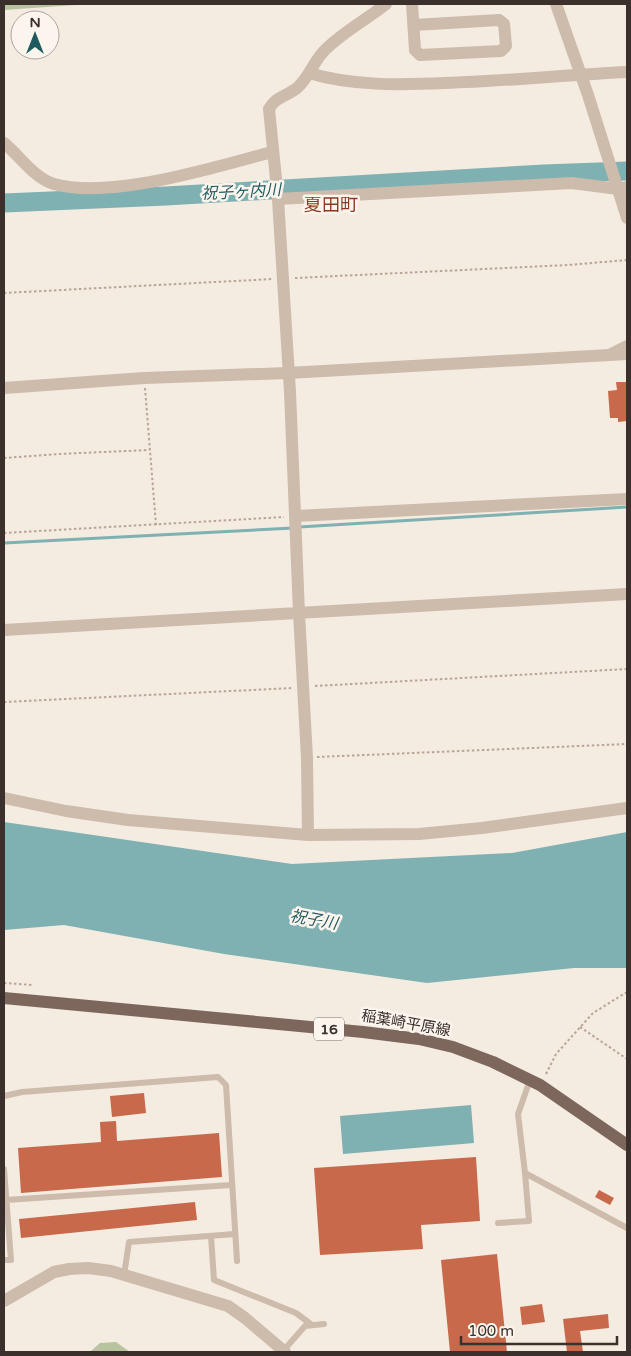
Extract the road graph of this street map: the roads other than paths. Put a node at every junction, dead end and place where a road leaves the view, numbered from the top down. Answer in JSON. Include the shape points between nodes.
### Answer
{"nodes":[{"id":1,"x":386,"y":4,"type":"edge"},
{"id":2,"x":412,"y":4,"type":"edge"},
{"id":3,"x":556,"y":4,"type":"edge"},
{"id":4,"x":414,"y":25,"type":"junction"},
{"id":5,"x":627,"y":72,"type":"edge"},
{"id":6,"x":309,"y":73,"type":"junction"},
{"id":7,"x":581,"y":74,"type":"junction"},
{"id":8,"x":4,"y":143,"type":"edge"},
{"id":9,"x":272,"y":152,"type":"junction"},
{"id":10,"x":621,"y":187,"type":"edge"},
{"id":11,"x":277,"y":198,"type":"junction"},
{"id":12,"x":627,"y":218,"type":"edge"},
{"id":13,"x":627,"y":346,"type":"edge"},
{"id":14,"x":627,"y":354,"type":"edge"},
{"id":15,"x":609,"y":355,"type":"junction"},
{"id":16,"x":288,"y":373,"type":"junction"},
{"id":17,"x":4,"y":388,"type":"edge"},
{"id":18,"x":627,"y":499,"type":"edge"},
{"id":19,"x":296,"y":518,"type":"junction"},
{"id":20,"x":627,"y":594,"type":"edge"},
{"id":21,"x":299,"y":613,"type":"junction"},
{"id":22,"x":4,"y":630,"type":"edge"},
{"id":23,"x":4,"y":798,"type":"edge"},
{"id":24,"x":627,"y":808,"type":"edge"},
{"id":25,"x":308,"y":835,"type":"junction"},
{"id":26,"x":4,"y":998,"type":"edge"},
{"id":27,"x":535,"y":1083,"type":"junction"},
{"id":28,"x":4,"y":1096,"type":"edge"},
{"id":29,"x":627,"y":1145,"type":"edge"},
{"id":30,"x":4,"y":1169,"type":"edge"},
{"id":31,"x":525,"y":1173,"type":"junction"},
{"id":32,"x":231,"y":1185,"type":"junction"},
{"id":33,"x":6,"y":1200,"type":"junction"},
{"id":34,"x":498,"y":1223,"type":"dead end"},
{"id":35,"x":627,"y":1228,"type":"edge"},
{"id":36,"x":235,"y":1234,"type":"junction"},
{"id":37,"x":211,"y":1236,"type":"junction"},
{"id":38,"x":4,"y":1260,"type":"edge"},
{"id":39,"x":237,"y":1261,"type":"dead end"},
{"id":40,"x":124,"y":1275,"type":"junction"},
{"id":41,"x":4,"y":1301,"type":"edge"},
{"id":42,"x":324,"y":1324,"type":"dead end"},
{"id":43,"x":312,"y":1326,"type":"junction"},
{"id":44,"x":284,"y":1352,"type":"edge"}],
"edges":[{"from":1,"to":6,"type":"street","via":[[327,47]]},
{"from":2,"to":4,"type":"street"},
{"from":3,"to":7,"type":"street"},
{"from":4,"to":4,"type":"street","via":[[415,50],[420,55],[501,51],[506,46],[504,24],[499,20]]},
{"from":5,"to":7,"type":"street"},
{"from":6,"to":7,"type":"street","via":[[324,78],[395,85]]},
{"from":6,"to":9,"type":"street","via":[[297,88],[272,103],[269,109]]},
{"from":7,"to":10,"type":"street"},
{"from":8,"to":9,"type":"street","via":[[37,175],[53,184],[82,188],[134,184]]},
{"from":9,"to":11,"type":"street"},
{"from":10,"to":11,"type":"street","via":[[572,183]]},
{"from":10,"to":12,"type":"street"},
{"from":11,"to":16,"type":"street"},
{"from":13,"to":15,"type":"street"},
{"from":14,"to":15,"type":"street"},
{"from":15,"to":16,"type":"street"},
{"from":16,"to":17,"type":"street","via":[[144,378]]},
{"from":16,"to":19,"type":"street"},
{"from":18,"to":19,"type":"street"},
{"from":19,"to":21,"type":"street"},
{"from":20,"to":21,"type":"street"},
{"from":21,"to":22,"type":"street"},
{"from":21,"to":25,"type":"street"},
{"from":23,"to":25,"type":"street","via":[[128,820]]},
{"from":24,"to":25,"type":"street","via":[[419,834]]},
{"from":26,"to":27,"type":"main road","name":"稲葉崎平原線","number":"16","via":[[419,1039],[493,1062]]},
{"from":27,"to":29,"type":"main road","name":"稲葉崎平原線","number":"16"},
{"from":27,"to":31,"type":"lane","via":[[518,1114]]},
{"from":28,"to":32,"type":"lane","via":[[218,1077],[226,1085]]},
{"from":30,"to":33,"type":"lane"},
{"from":31,"to":34,"type":"lane","via":[[529,1221]]},
{"from":31,"to":35,"type":"lane"},
{"from":32,"to":33,"type":"lane"},
{"from":32,"to":36,"type":"lane"},
{"from":33,"to":38,"type":"lane","via":[[11,1260]]},
{"from":36,"to":37,"type":"lane"},
{"from":36,"to":39,"type":"lane"},
{"from":37,"to":40,"type":"lane","via":[[129,1242]]},
{"from":37,"to":43,"type":"lane","via":[[214,1280],[296,1313]]},
{"from":40,"to":41,"type":"street","via":[[88,1268],[54,1272]]},
{"from":40,"to":44,"type":"street","via":[[228,1306]]},
{"from":42,"to":43,"type":"lane"},
{"from":43,"to":44,"type":"lane","via":[[305,1326]]}]}
